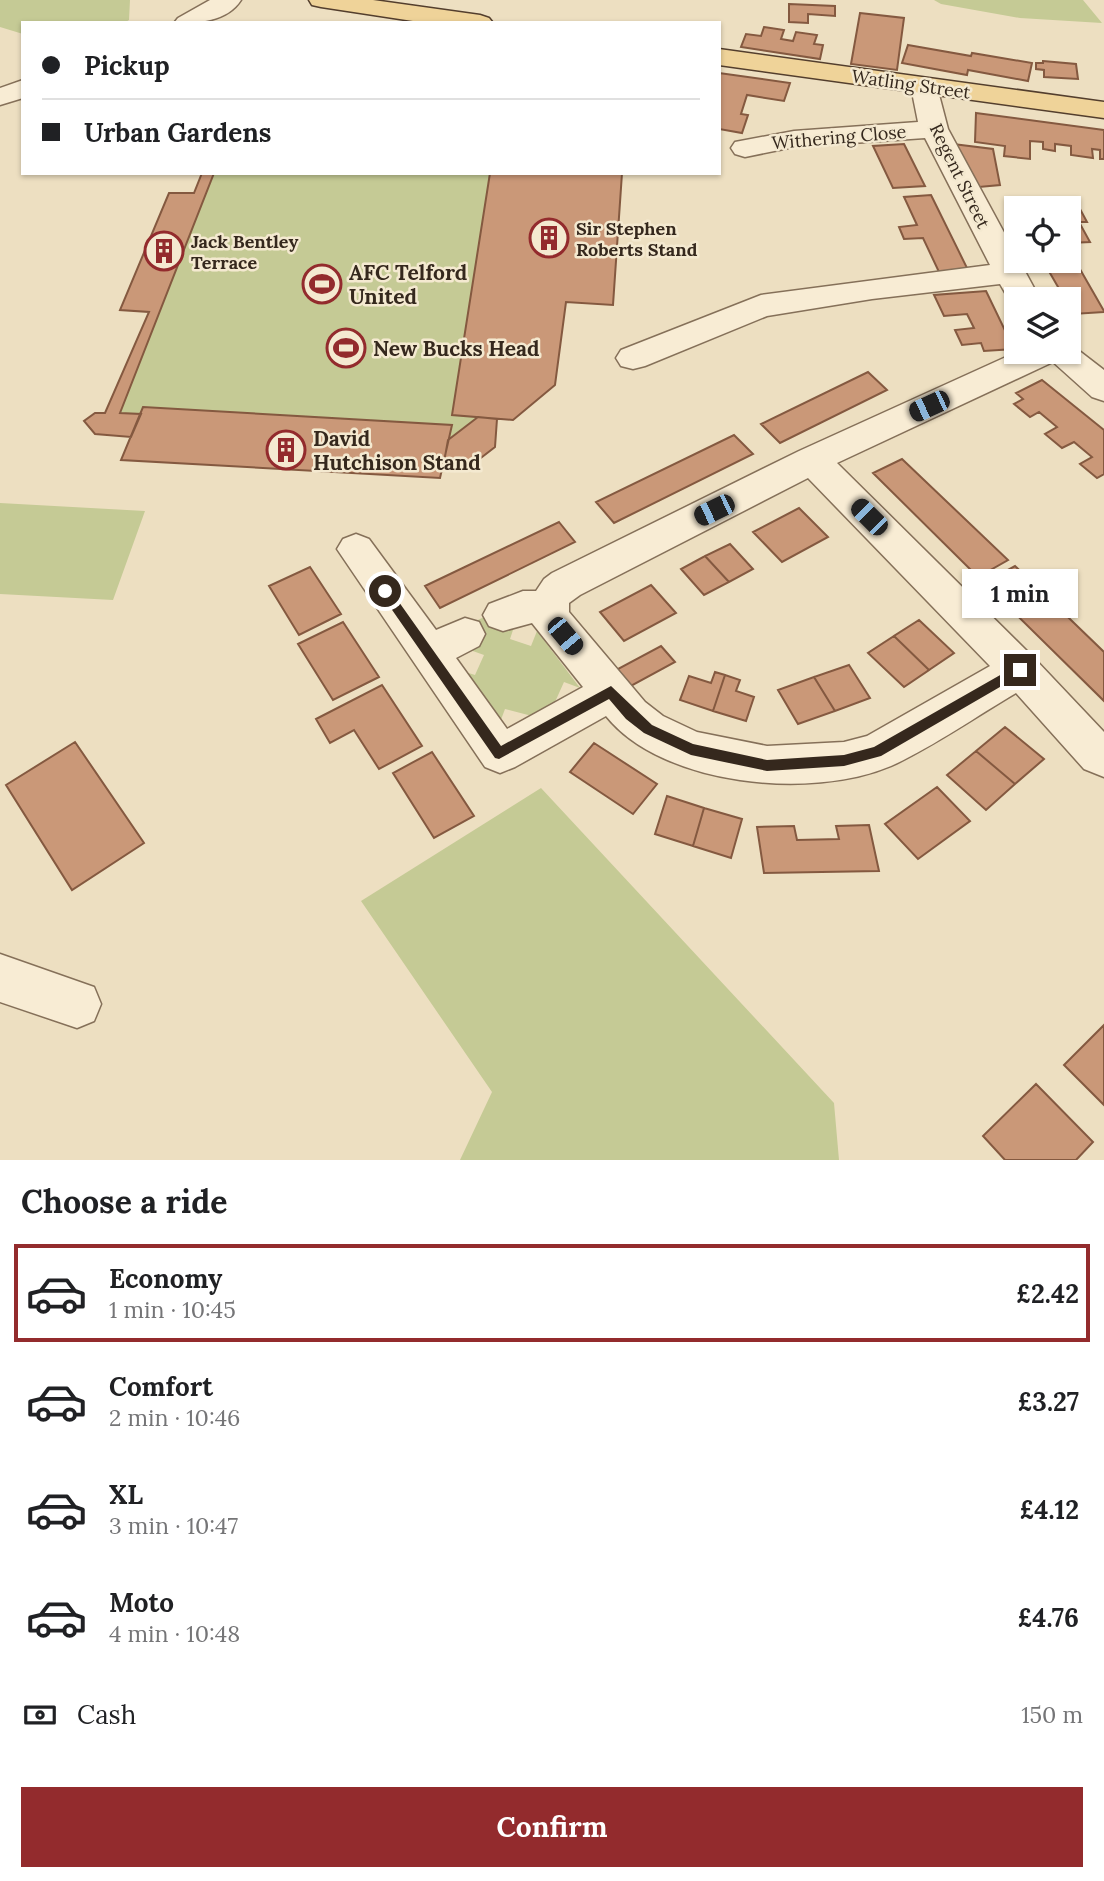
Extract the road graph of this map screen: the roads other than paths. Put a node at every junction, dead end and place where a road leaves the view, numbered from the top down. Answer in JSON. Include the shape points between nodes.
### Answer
{"nodes":[{"id":1,"x":229,"y":0,"type":"edge"},
{"id":2,"x":321,"y":0,"type":"edge"},
{"id":3,"x":191,"y":21,"type":"edge"},
{"id":4,"x":466,"y":21,"type":"edge"},
{"id":5,"x":721,"y":57,"type":"edge"},
{"id":6,"x":923,"y":86,"type":"junction"},
{"id":7,"x":21,"y":89,"type":"edge"},
{"id":8,"x":0,"y":97,"type":"edge"},
{"id":9,"x":1104,"y":110,"type":"edge"},
{"id":10,"x":934,"y":129,"type":"junction"},
{"id":11,"x":745,"y":148,"type":"dead end"},
{"id":12,"x":1016,"y":286,"type":"edge"},
{"id":13,"x":633,"y":358,"type":"dead end"},
{"id":14,"x":1020,"y":364,"type":"edge"},
{"id":15,"x":1076,"y":364,"type":"edge"},
{"id":16,"x":1104,"y":389,"type":"edge"},
{"id":17,"x":812,"y":460,"type":"junction"},
{"id":18,"x":356,"y":549,"type":"dead end"},
{"id":19,"x":549,"y":607,"type":"junction"},
{"id":20,"x":503,"y":615,"type":"dead end"},
{"id":21,"x":465,"y":634,"type":"dead end"},
{"id":22,"x":429,"y":653,"type":"junction"},
{"id":23,"x":1020,"y":670,"type":"junction"},
{"id":24,"x":611,"y":692,"type":"junction"},
{"id":25,"x":1104,"y":758,"type":"edge"},
{"id":26,"x":0,"y":978,"type":"edge"},
{"id":27,"x":77,"y":1004,"type":"dead end"}],
"edges":[{"from":1,"to":3,"type":"street"},
{"from":2,"to":4,"type":"main road"},
{"from":5,"to":6,"type":"main road","name":"Watling Street"},
{"from":6,"to":9,"type":"main road","name":"Watling Street"},
{"from":6,"to":10,"type":"street","name":"Regent Street"},
{"from":7,"to":8,"type":"street"},
{"from":10,"to":11,"type":"street","name":"Withering Close","via":[[792,130]]},
{"from":10,"to":12,"type":"street","name":"Regent Street"},
{"from":12,"to":13,"type":"street","via":[[872,289],[761,306]]},
{"from":14,"to":17,"type":"street"},
{"from":15,"to":16,"type":"street"},
{"from":17,"to":19,"type":"street","via":[[566,584],[554,591]]},
{"from":17,"to":23,"type":"street"},
{"from":18,"to":22,"type":"street"},
{"from":19,"to":20,"type":"street","via":[[523,607]]},
{"from":19,"to":24,"type":"street","via":[[549,618]]},
{"from":21,"to":22,"type":"street"},
{"from":22,"to":24,"type":"street","via":[[499,754]]},
{"from":23,"to":24,"type":"street","via":[[877,752],[807,765],[767,765],[691,750],[648,729]]},
{"from":23,"to":25,"type":"street"},
{"from":26,"to":27,"type":"street"}]}
